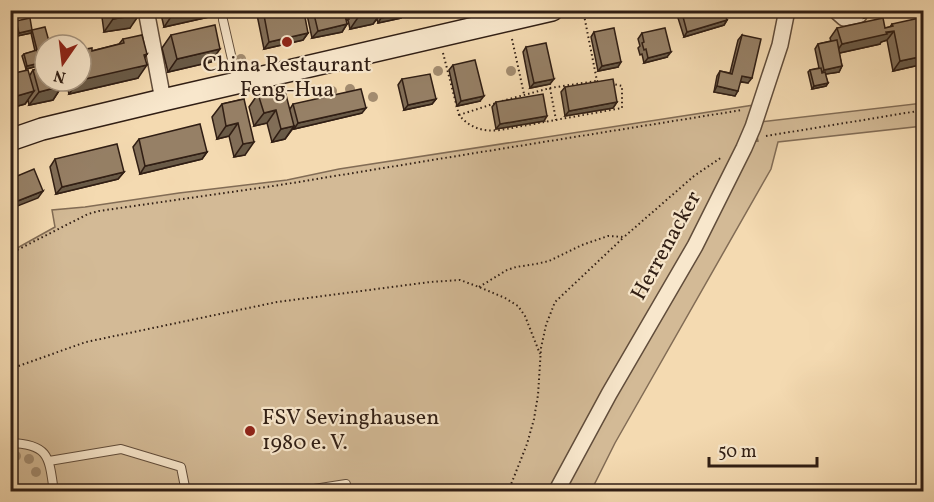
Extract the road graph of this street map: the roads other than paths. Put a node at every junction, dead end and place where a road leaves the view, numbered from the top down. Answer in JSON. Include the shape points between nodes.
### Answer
{"nodes":[{"id":1,"x":146,"y":10,"type":"edge"},
{"id":2,"x":552,"y":10,"type":"edge"},
{"id":3,"x":788,"y":10,"type":"edge"},
{"id":4,"x":835,"y":10,"type":"edge"},
{"id":5,"x":859,"y":15,"type":"dead end"},
{"id":6,"x":516,"y":16,"type":"edge"},
{"id":7,"x":222,"y":20,"type":"dead end"},
{"id":8,"x":238,"y":82,"type":"junction"},
{"id":9,"x":163,"y":100,"type":"junction"},
{"id":10,"x":10,"y":140,"type":"edge"},
{"id":11,"x":10,"y":443,"type":"edge"},
{"id":12,"x":49,"y":461,"type":"junction"},
{"id":13,"x":346,"y":484,"type":"dead end"},
{"id":14,"x":54,"y":492,"type":"edge"},
{"id":15,"x":186,"y":492,"type":"edge"},
{"id":16,"x":295,"y":492,"type":"edge"},
{"id":17,"x":556,"y":492,"type":"edge"}],
"edges":[{"from":1,"to":9,"type":"street"},
{"from":2,"to":6,"type":"main road"},
{"from":3,"to":17,"type":"street","name":"Herrenacker","via":[[780,45],[744,148],[695,246]]},
{"from":4,"to":5,"type":"street","via":[[844,18]]},
{"from":6,"to":8,"type":"main road"},
{"from":7,"to":8,"type":"lane"},
{"from":8,"to":9,"type":"main road"},
{"from":9,"to":10,"type":"main road"},
{"from":11,"to":12,"type":"lane","via":[[39,448]]},
{"from":12,"to":14,"type":"lane"},
{"from":12,"to":15,"type":"lane","via":[[121,449],[181,467]]},
{"from":13,"to":16,"type":"lane"}]}
